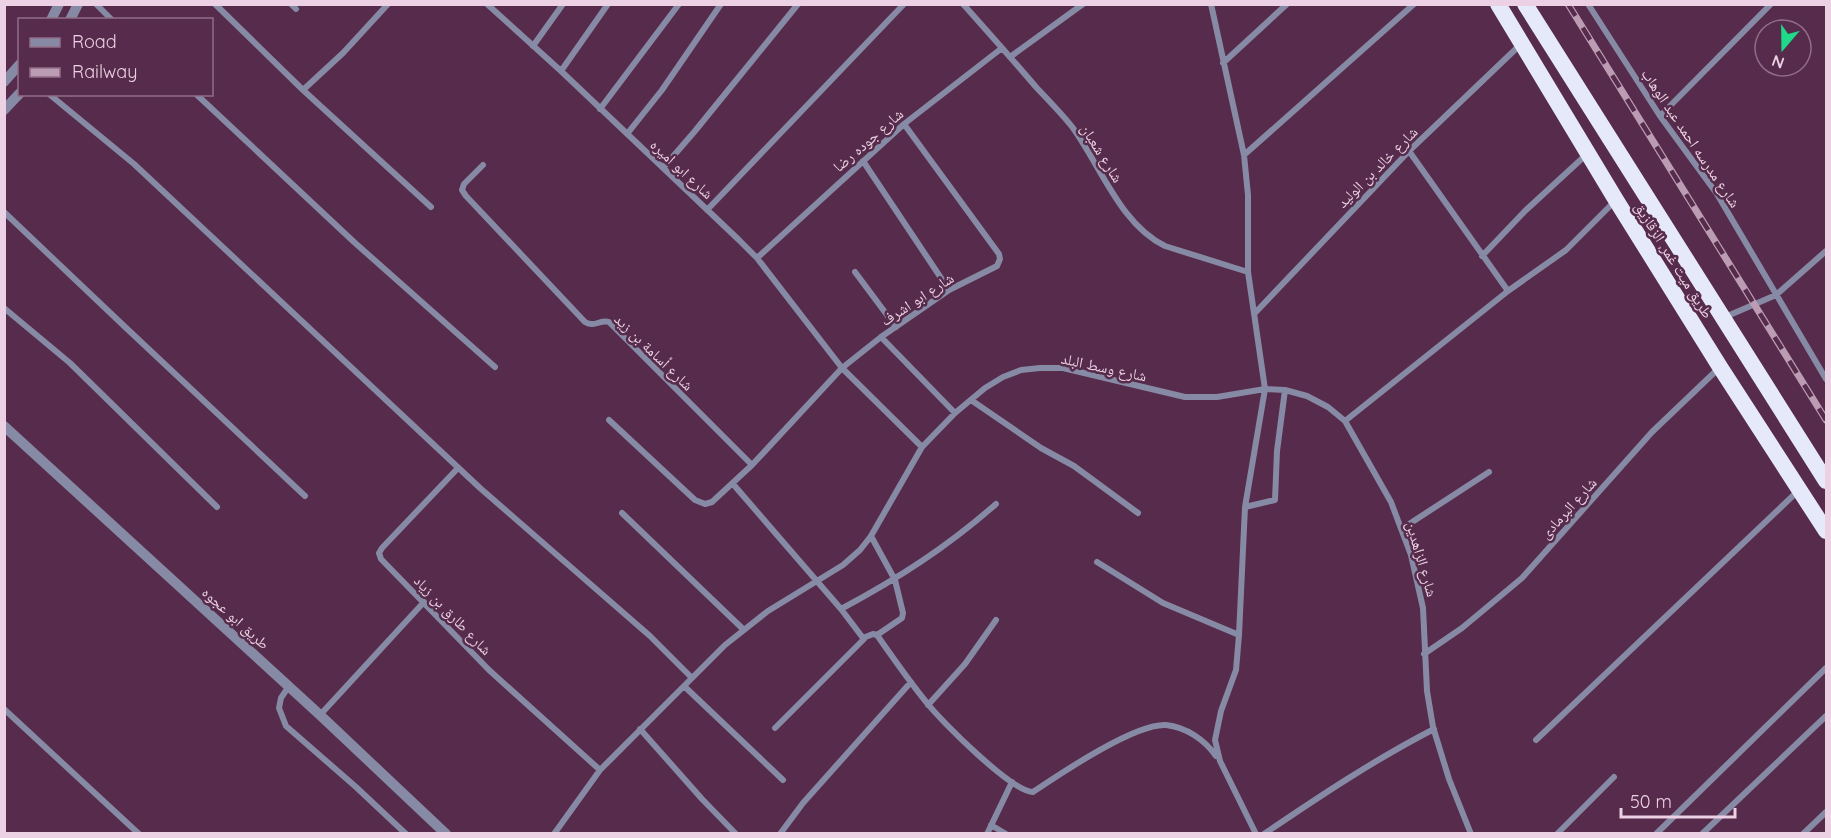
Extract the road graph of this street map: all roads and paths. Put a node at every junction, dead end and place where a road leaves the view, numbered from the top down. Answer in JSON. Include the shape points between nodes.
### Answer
{"nodes":[{"id":1,"x":59,"y":4,"type":"edge"},
{"id":2,"x":78,"y":4,"type":"edge"},
{"id":3,"x":96,"y":4,"type":"edge"},
{"id":4,"x":215,"y":4,"type":"edge"},
{"id":5,"x":388,"y":4,"type":"edge"},
{"id":6,"x":563,"y":4,"type":"edge"},
{"id":7,"x":608,"y":4,"type":"edge"},
{"id":8,"x":679,"y":4,"type":"edge"},
{"id":9,"x":721,"y":4,"type":"edge"},
{"id":10,"x":798,"y":4,"type":"edge"},
{"id":11,"x":904,"y":4,"type":"edge"},
{"id":12,"x":963,"y":4,"type":"edge"},
{"id":13,"x":1083,"y":4,"type":"edge"},
{"id":14,"x":1211,"y":4,"type":"edge"},
{"id":15,"x":1287,"y":4,"type":"edge"},
{"id":16,"x":1414,"y":4,"type":"edge"},
{"id":17,"x":1498,"y":4,"type":"edge"},
{"id":18,"x":1525,"y":4,"type":"edge"},
{"id":19,"x":1588,"y":4,"type":"edge"},
{"id":20,"x":1771,"y":4,"type":"edge"},
{"id":21,"x":491,"y":6,"type":"edge"},
{"id":22,"x":52,"y":18,"type":"edge"},
{"id":23,"x":71,"y":18,"type":"edge"},
{"id":24,"x":110,"y":18,"type":"edge"},
{"id":25,"x":1522,"y":42,"type":"junction"},
{"id":26,"x":533,"y":46,"type":"junction"},
{"id":27,"x":1002,"y":48,"type":"junction"},
{"id":28,"x":1010,"y":57,"type":"junction"},
{"id":29,"x":1223,"y":63,"type":"junction"},
{"id":30,"x":18,"y":66,"type":"edge"},
{"id":31,"x":561,"y":71,"type":"junction"},
{"id":32,"x":4,"y":82,"type":"edge"},
{"id":33,"x":303,"y":90,"type":"junction"},
{"id":34,"x":18,"y":95,"type":"edge"},
{"id":35,"x":51,"y":96,"type":"edge"},
{"id":36,"x":198,"y":96,"type":"edge"},
{"id":37,"x":600,"y":109,"type":"junction"},
{"id":38,"x":4,"y":110,"type":"edge"},
{"id":39,"x":1660,"y":116,"type":"junction"},
{"id":40,"x":904,"y":124,"type":"junction"},
{"id":41,"x":627,"y":134,"type":"junction"},
{"id":42,"x":1409,"y":151,"type":"junction"},
{"id":43,"x":1588,"y":153,"type":"junction"},
{"id":44,"x":1244,"y":155,"type":"junction"},
{"id":45,"x":863,"y":161,"type":"junction"},
{"id":46,"x":483,"y":165,"type":"dead end"},
{"id":47,"x":663,"y":168,"type":"junction"},
{"id":48,"x":1616,"y":200,"type":"junction"},
{"id":49,"x":431,"y":207,"type":"dead end"},
{"id":50,"x":707,"y":210,"type":"junction"},
{"id":51,"x":4,"y":212,"type":"edge"},
{"id":52,"x":1827,"y":251,"type":"edge"},
{"id":53,"x":1482,"y":256,"type":"junction"},
{"id":54,"x":757,"y":258,"type":"junction"},
{"id":55,"x":855,"y":272,"type":"dead end"},
{"id":56,"x":1248,"y":272,"type":"junction"},
{"id":57,"x":949,"y":290,"type":"junction"},
{"id":58,"x":1508,"y":291,"type":"junction"},
{"id":59,"x":1776,"y":295,"type":"junction"},
{"id":60,"x":4,"y":308,"type":"edge"},
{"id":61,"x":1254,"y":314,"type":"junction"},
{"id":62,"x":1724,"y":318,"type":"junction"},
{"id":63,"x":896,"y":327,"type":"junction"},
{"id":64,"x":881,"y":337,"type":"junction"},
{"id":65,"x":495,"y":367,"type":"dead end"},
{"id":66,"x":1720,"y":367,"type":"junction"},
{"id":67,"x":842,"y":368,"type":"junction"},
{"id":68,"x":1827,"y":379,"type":"edge"},
{"id":69,"x":1265,"y":389,"type":"junction"},
{"id":70,"x":1285,"y":390,"type":"junction"},
{"id":71,"x":971,"y":400,"type":"junction"},
{"id":72,"x":955,"y":413,"type":"junction"},
{"id":73,"x":609,"y":420,"type":"dead end"},
{"id":74,"x":1345,"y":422,"type":"junction"},
{"id":75,"x":4,"y":426,"type":"edge"},
{"id":76,"x":922,"y":447,"type":"junction"},
{"id":77,"x":752,"y":465,"type":"junction"},
{"id":78,"x":458,"y":468,"type":"junction"},
{"id":79,"x":1489,"y":472,"type":"dead end"},
{"id":80,"x":1827,"y":481,"type":"edge"},
{"id":81,"x":732,"y":484,"type":"junction"},
{"id":82,"x":1801,"y":489,"type":"junction"},
{"id":83,"x":305,"y":496,"type":"dead end"},
{"id":84,"x":996,"y":504,"type":"dead end"},
{"id":85,"x":217,"y":507,"type":"dead end"},
{"id":86,"x":1245,"y":507,"type":"junction"},
{"id":87,"x":621,"y":513,"type":"dead end"},
{"id":88,"x":1138,"y":513,"type":"dead end"},
{"id":89,"x":1402,"y":528,"type":"junction"},
{"id":90,"x":1827,"y":531,"type":"edge"},
{"id":91,"x":871,"y":536,"type":"junction"},
{"id":92,"x":1097,"y":562,"type":"dead end"},
{"id":93,"x":895,"y":580,"type":"junction"},
{"id":94,"x":816,"y":581,"type":"junction"},
{"id":95,"x":424,"y":602,"type":"junction"},
{"id":96,"x":841,"y":609,"type":"junction"},
{"id":97,"x":996,"y":620,"type":"dead end"},
{"id":98,"x":744,"y":630,"type":"junction"},
{"id":99,"x":877,"y":635,"type":"junction"},
{"id":100,"x":1239,"y":635,"type":"junction"},
{"id":101,"x":864,"y":639,"type":"junction"},
{"id":102,"x":1424,"y":654,"type":"junction"},
{"id":103,"x":1827,"y":668,"type":"edge"},
{"id":104,"x":692,"y":678,"type":"junction"},
{"id":105,"x":911,"y":682,"type":"junction"},
{"id":106,"x":684,"y":686,"type":"junction"},
{"id":107,"x":289,"y":687,"type":"junction"},
{"id":108,"x":928,"y":705,"type":"junction"},
{"id":109,"x":4,"y":709,"type":"edge"},
{"id":110,"x":320,"y":715,"type":"junction"},
{"id":111,"x":1827,"y":716,"type":"edge"},
{"id":112,"x":775,"y":728,"type":"dead end"},
{"id":113,"x":640,"y":729,"type":"junction"},
{"id":114,"x":1434,"y":729,"type":"junction"},
{"id":115,"x":1536,"y":740,"type":"dead end"},
{"id":116,"x":1220,"y":761,"type":"junction"},
{"id":117,"x":600,"y":770,"type":"junction"},
{"id":118,"x":1614,"y":777,"type":"dead end"},
{"id":119,"x":783,"y":780,"type":"dead end"},
{"id":120,"x":1012,"y":782,"type":"junction"},
{"id":121,"x":1827,"y":812,"type":"edge"},
{"id":122,"x":991,"y":825,"type":"junction"},
{"id":123,"x":139,"y":834,"type":"edge"},
{"id":124,"x":406,"y":834,"type":"edge"},
{"id":125,"x":446,"y":834,"type":"edge"},
{"id":126,"x":554,"y":834,"type":"edge"},
{"id":127,"x":736,"y":834,"type":"edge"},
{"id":128,"x":780,"y":834,"type":"edge"},
{"id":129,"x":987,"y":834,"type":"edge"},
{"id":130,"x":1006,"y":834,"type":"edge"},
{"id":131,"x":1256,"y":834,"type":"edge"},
{"id":132,"x":1264,"y":834,"type":"edge"},
{"id":133,"x":1471,"y":834,"type":"edge"},
{"id":134,"x":1557,"y":834,"type":"edge"},
{"id":135,"x":1656,"y":834,"type":"edge"},
{"id":136,"x":1701,"y":834,"type":"edge"},
{"id":137,"x":1803,"y":834,"type":"edge"}],
"edges":[{"from":1,"to":22,"type":"street"},
{"from":2,"to":23,"type":"street"},
{"from":3,"to":24,"type":"street"},
{"from":4,"to":33,"type":"street"},
{"from":5,"to":33,"type":"street"},
{"from":6,"to":26,"type":"street"},
{"from":7,"to":31,"type":"street"},
{"from":8,"to":37,"type":"street"},
{"from":9,"to":41,"type":"street"},
{"from":10,"to":47,"type":"street"},
{"from":11,"to":50,"type":"street"},
{"from":12,"to":27,"type":"street","name":"شارع شعبان"},
{"from":13,"to":28,"type":"street"},
{"from":14,"to":29,"type":"street"},
{"from":15,"to":29,"type":"street"},
{"from":16,"to":44,"type":"street"},
{"from":17,"to":25,"type":"highway","name":"طريق ميت غمر, الزقازيق"},
{"from":18,"to":62,"type":"highway","name":"طريق ميت غمر, الزقازيق"},
{"from":19,"to":39,"type":"street","name":"شارع مدرسه احمد عبد الوهاب"},
{"from":20,"to":39,"type":"street"},
{"from":21,"to":26,"type":"street","name":"شارع ابو اميره"},
{"from":25,"to":42,"type":"street","name":"شارع خالد بن الوليد"},
{"from":25,"to":43,"type":"highway","name":"طريق ميت غمر, الزقازيق"},
{"from":26,"to":31,"type":"street","name":"شارع ابو اميره"},
{"from":27,"to":28,"type":"street","name":"شارع شعبان"},
{"from":27,"to":40,"type":"street","name":"شارع جوده رضا"},
{"from":28,"to":56,"type":"street","name":"شارع شعبان","via":[[1072,127],[1140,229],[1166,246]]},
{"from":29,"to":44,"type":"street"},
{"from":30,"to":32,"type":"street"},
{"from":31,"to":37,"type":"street","name":"شارع ابو اميره"},
{"from":33,"to":49,"type":"street"},
{"from":34,"to":38,"type":"street"},
{"from":35,"to":78,"type":"street","via":[[134,164]]},
{"from":36,"to":65,"type":"street"},
{"from":37,"to":41,"type":"street","name":"شارع ابو اميره"},
{"from":39,"to":59,"type":"street","name":"شارع مدرسه احمد عبد الوهاب","via":[[1717,194]]},
{"from":40,"to":45,"type":"street","name":"شارع جوده رضا"},
{"from":40,"to":57,"type":"street","name":"شارع ابو اشرف","via":[[999,255],[997,266]]},
{"from":41,"to":47,"type":"street","name":"شارع ابو اميره"},
{"from":42,"to":53,"type":"street"},
{"from":42,"to":61,"type":"street","name":"شارع خالد بن الوليد"},
{"from":43,"to":48,"type":"highway","name":"طريق ميت غمر, الزقازيق"},
{"from":43,"to":53,"type":"street"},
{"from":44,"to":56,"type":"street"},
{"from":45,"to":54,"type":"street","name":"شارع جوده رضا"},
{"from":45,"to":57,"type":"street"},
{"from":46,"to":77,"type":"street","name":"شارع أسامة بن زيد","via":[[464,184],[466,196],[585,322],[609,322]]},
{"from":47,"to":50,"type":"street","name":"شارع ابو اميره"},
{"from":48,"to":58,"type":"street","via":[[1566,250]]},
{"from":48,"to":66,"type":"highway","name":"طريق ميت غمر, الزقازيق"},
{"from":50,"to":54,"type":"street","name":"شارع ابو اميره"},
{"from":51,"to":83,"type":"street"},
{"from":52,"to":59,"type":"street"},
{"from":53,"to":58,"type":"street"},
{"from":54,"to":67,"type":"street","name":"شارع ابو اميره"},
{"from":55,"to":63,"type":"street"},
{"from":56,"to":61,"type":"street"},
{"from":57,"to":63,"type":"street","name":"شارع ابو اشرف"},
{"from":58,"to":74,"type":"street"},
{"from":59,"to":62,"type":"street"},
{"from":59,"to":68,"type":"street","name":"شارع مدرسه احمد عبد الوهاب"},
{"from":60,"to":85,"type":"street","via":[[70,363]]},
{"from":61,"to":69,"type":"street"},
{"from":62,"to":80,"type":"highway","name":"طريق ميت غمر, الزقازيق"},
{"from":63,"to":64,"type":"street","name":"شارع ابو اشرف"},
{"from":64,"to":67,"type":"street","name":"شارع ابو اشرف"},
{"from":64,"to":72,"type":"street"},
{"from":66,"to":82,"type":"highway","name":"طريق ميت غمر, الزقازيق"},
{"from":66,"to":102,"type":"street","name":"شارع البرمادى","via":[[1652,432],[1522,578]]},
{"from":67,"to":76,"type":"street","name":"شارع ابو اميره"},
{"from":67,"to":77,"type":"street","name":"شارع ابو اشرف"},
{"from":69,"to":70,"type":"street","name":"شارع الزاهدين"},
{"from":69,"to":71,"type":"street","name":"شارع وسط البلد","via":[[1217,397],[1185,397],[1072,370],[1040,368],[1003,377]]},
{"from":69,"to":86,"type":"street"},
{"from":70,"to":74,"type":"street","name":"شارع الزاهدين","via":[[1328,406]]},
{"from":70,"to":86,"type":"street","via":[[1275,500]]},
{"from":71,"to":72,"type":"street","name":"شارع وسط البلد"},
{"from":71,"to":88,"type":"street","via":[[1074,466]]},
{"from":72,"to":76,"type":"street","name":"شارع وسط البلد"},
{"from":73,"to":81,"type":"street","name":"شارع ابو اشرف","via":[[695,500],[712,502]]},
{"from":74,"to":89,"type":"street","name":"شارع الزاهدين","via":[[1377,474]]},
{"from":75,"to":107,"type":"street","name":"طريق ابو عجوه"},
{"from":76,"to":91,"type":"street","name":"شارع وسط البلد"},
{"from":77,"to":81,"type":"street","name":"شارع ابو اشرف"},
{"from":78,"to":95,"type":"street","name":"شارع طارق بن زياد","via":[[379,554]]},
{"from":78,"to":104,"type":"street","via":[[581,574]]},
{"from":79,"to":89,"type":"street"},
{"from":81,"to":94,"type":"street"},
{"from":82,"to":90,"type":"highway","name":"طريق ميت غمر, الزقازيق"},
{"from":82,"to":115,"type":"street"},
{"from":84,"to":93,"type":"street","via":[[948,544]]},
{"from":86,"to":100,"type":"street"},
{"from":87,"to":98,"type":"street"},
{"from":89,"to":102,"type":"street","name":"شارع الزاهدين","via":[[1423,608]]},
{"from":91,"to":93,"type":"street"},
{"from":91,"to":94,"type":"street","name":"شارع وسط البلد","via":[[843,566]]},
{"from":92,"to":100,"type":"street","via":[[1163,603]]},
{"from":93,"to":96,"type":"street"},
{"from":93,"to":99,"type":"street","via":[[903,616]]},
{"from":94,"to":96,"type":"street"},
{"from":94,"to":98,"type":"street","name":"شارع وسط البلد"},
{"from":95,"to":110,"type":"street"},
{"from":95,"to":117,"type":"street","name":"شارع طارق بن زياد","via":[[489,670]]},
{"from":96,"to":101,"type":"street"},
{"from":97,"to":108,"type":"street","via":[[965,664]]},
{"from":98,"to":104,"type":"street","name":"شارع وسط البلد"},
{"from":99,"to":101,"type":"street"},
{"from":99,"to":105,"type":"street"},
{"from":100,"to":116,"type":"street","via":[[1236,670],[1217,728]]},
{"from":101,"to":112,"type":"street"},
{"from":102,"to":114,"type":"street","name":"شارع الزاهدين"},
{"from":103,"to":135,"type":"street"},
{"from":104,"to":106,"type":"street","name":"شارع وسط البلد"},
{"from":105,"to":108,"type":"street"},
{"from":105,"to":128,"type":"street"},
{"from":106,"to":113,"type":"street","name":"شارع وسط البلد"},
{"from":106,"to":119,"type":"street"},
{"from":107,"to":110,"type":"street","name":"طريق ابو عجوه"},
{"from":107,"to":124,"type":"street","via":[[279,708],[286,726]]},
{"from":108,"to":120,"type":"street","via":[[953,732]]},
{"from":109,"to":123,"type":"street"},
{"from":110,"to":125,"type":"street","name":"طريق ابو عجوه"},
{"from":111,"to":136,"type":"street"},
{"from":113,"to":117,"type":"street","name":"شارع وسط البلد"},
{"from":113,"to":127,"type":"street"},
{"from":114,"to":132,"type":"street","via":[[1385,754]]},
{"from":114,"to":133,"type":"street","name":"شارع الزاهدين"},
{"from":116,"to":120,"type":"street","via":[[1196,736],[1165,725],[1138,732],[1096,752],[1033,792]]},
{"from":116,"to":131,"type":"street"},
{"from":117,"to":126,"type":"street","name":"شارع وسط البلد"},
{"from":118,"to":134,"type":"street"},
{"from":120,"to":122,"type":"street"},
{"from":121,"to":137,"type":"street"},
{"from":122,"to":129,"type":"street"},
{"from":122,"to":130,"type":"street"}]}
